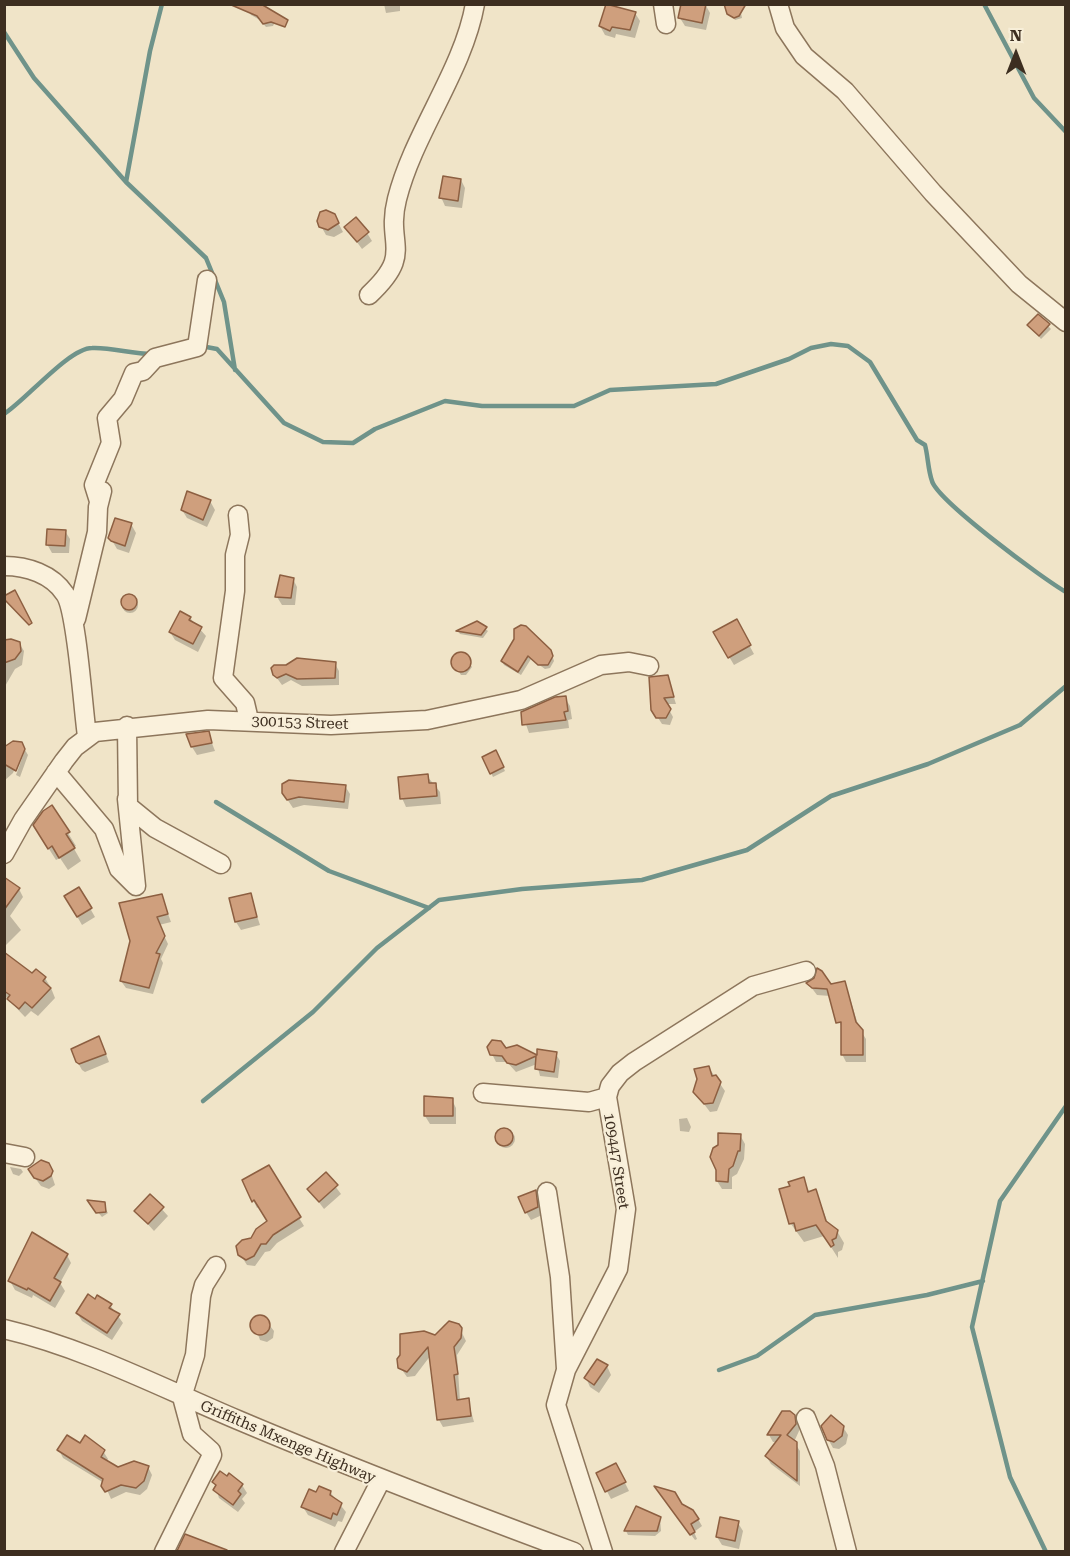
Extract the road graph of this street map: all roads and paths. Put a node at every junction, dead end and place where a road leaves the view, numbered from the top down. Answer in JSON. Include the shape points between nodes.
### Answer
{"nodes":[{"id":1,"x":475,"y":4,"type":"edge"},
{"id":2,"x":663,"y":4,"type":"edge"},
{"id":3,"x":778,"y":4,"type":"edge"},
{"id":4,"x":666,"y":24,"type":"dead end"},
{"id":5,"x":207,"y":280,"type":"dead end"},
{"id":6,"x":369,"y":295,"type":"dead end"},
{"id":7,"x":1065,"y":322,"type":"edge"},
{"id":8,"x":238,"y":515,"type":"dead end"},
{"id":9,"x":4,"y":566,"type":"edge"},
{"id":10,"x":74,"y":630,"type":"junction"},
{"id":11,"x":649,"y":666,"type":"dead end"},
{"id":12,"x":249,"y":720,"type":"junction"},
{"id":13,"x":127,"y":726,"type":"junction"},
{"id":14,"x":87,"y":736,"type":"junction"},
{"id":15,"x":56,"y":772,"type":"junction"},
{"id":16,"x":127,"y":799,"type":"junction"},
{"id":17,"x":4,"y":854,"type":"edge"},
{"id":18,"x":221,"y":864,"type":"dead end"},
{"id":19,"x":806,"y":971,"type":"dead end"},
{"id":20,"x":483,"y":1093,"type":"dead end"},
{"id":21,"x":607,"y":1097,"type":"junction"},
{"id":22,"x":4,"y":1153,"type":"edge"},
{"id":23,"x":26,"y":1157,"type":"dead end"},
{"id":24,"x":547,"y":1192,"type":"dead end"},
{"id":25,"x":216,"y":1266,"type":"dead end"},
{"id":26,"x":4,"y":1329,"type":"edge"},
{"id":27,"x":566,"y":1370,"type":"junction"},
{"id":28,"x":182,"y":1397,"type":"junction"},
{"id":29,"x":806,"y":1418,"type":"dead end"},
{"id":30,"x":381,"y":1480,"type":"junction"},
{"id":31,"x":164,"y":1551,"type":"edge"},
{"id":32,"x":344,"y":1551,"type":"edge"},
{"id":33,"x":574,"y":1551,"type":"edge"},
{"id":34,"x":603,"y":1551,"type":"edge"},
{"id":35,"x":847,"y":1551,"type":"edge"}],
"edges":[{"from":1,"to":6,"type":"street","via":[[466,42],[435,102],[396,201],[396,262]]},
{"from":2,"to":4,"type":"street"},
{"from":3,"to":7,"type":"street","via":[[785,28],[804,56],[845,91],[1019,284]]},
{"from":5,"to":10,"type":"street","via":[[197,347],[155,358],[143,371],[134,373],[123,399],[107,418],[111,443],[94,485],[101,494],[97,532]]},
{"from":8,"to":12,"type":"street","via":[[240,535],[224,678],[245,703]]},
{"from":9,"to":10,"type":"street","via":[[40,572],[58,585],[70,603]]},
{"from":10,"to":14,"type":"street"},
{"from":11,"to":12,"type":"street","name":"300153 Street","via":[[629,662],[601,665],[521,700],[427,720],[332,725]]},
{"from":12,"to":13,"type":"street","name":"300153 Street"},
{"from":13,"to":14,"type":"street","name":"300153 Street"},
{"from":13,"to":16,"type":"street"},
{"from":14,"to":15,"type":"street"},
{"from":15,"to":16,"type":"street","via":[[104,829],[119,869],[136,886]]},
{"from":15,"to":17,"type":"street"},
{"from":16,"to":18,"type":"street","via":[[134,812],[155,828]]},
{"from":19,"to":21,"type":"street","name":"109447 Street","via":[[753,986],[634,1062],[610,1086]]},
{"from":20,"to":21,"type":"street","via":[[589,1102]]},
{"from":21,"to":27,"type":"street","name":"109447 Street","via":[[626,1209],[618,1269]]},
{"from":22,"to":23,"type":"street"},
{"from":24,"to":27,"type":"street","via":[[560,1277]]},
{"from":25,"to":28,"type":"street","via":[[201,1296],[195,1355]]},
{"from":26,"to":28,"type":"street","name":"Griffiths Mxenge Highway","via":[[89,1357]]},
{"from":27,"to":34,"type":"street","name":"109447 Street","via":[[556,1405]]},
{"from":28,"to":30,"type":"street","name":"Griffiths Mxenge Highway"},
{"from":28,"to":31,"type":"street","via":[[192,1434],[212,1455]]},
{"from":29,"to":35,"type":"street","via":[[825,1466]]},
{"from":30,"to":32,"type":"street"},
{"from":30,"to":33,"type":"street","name":"Griffiths Mxenge Highway"}]}
